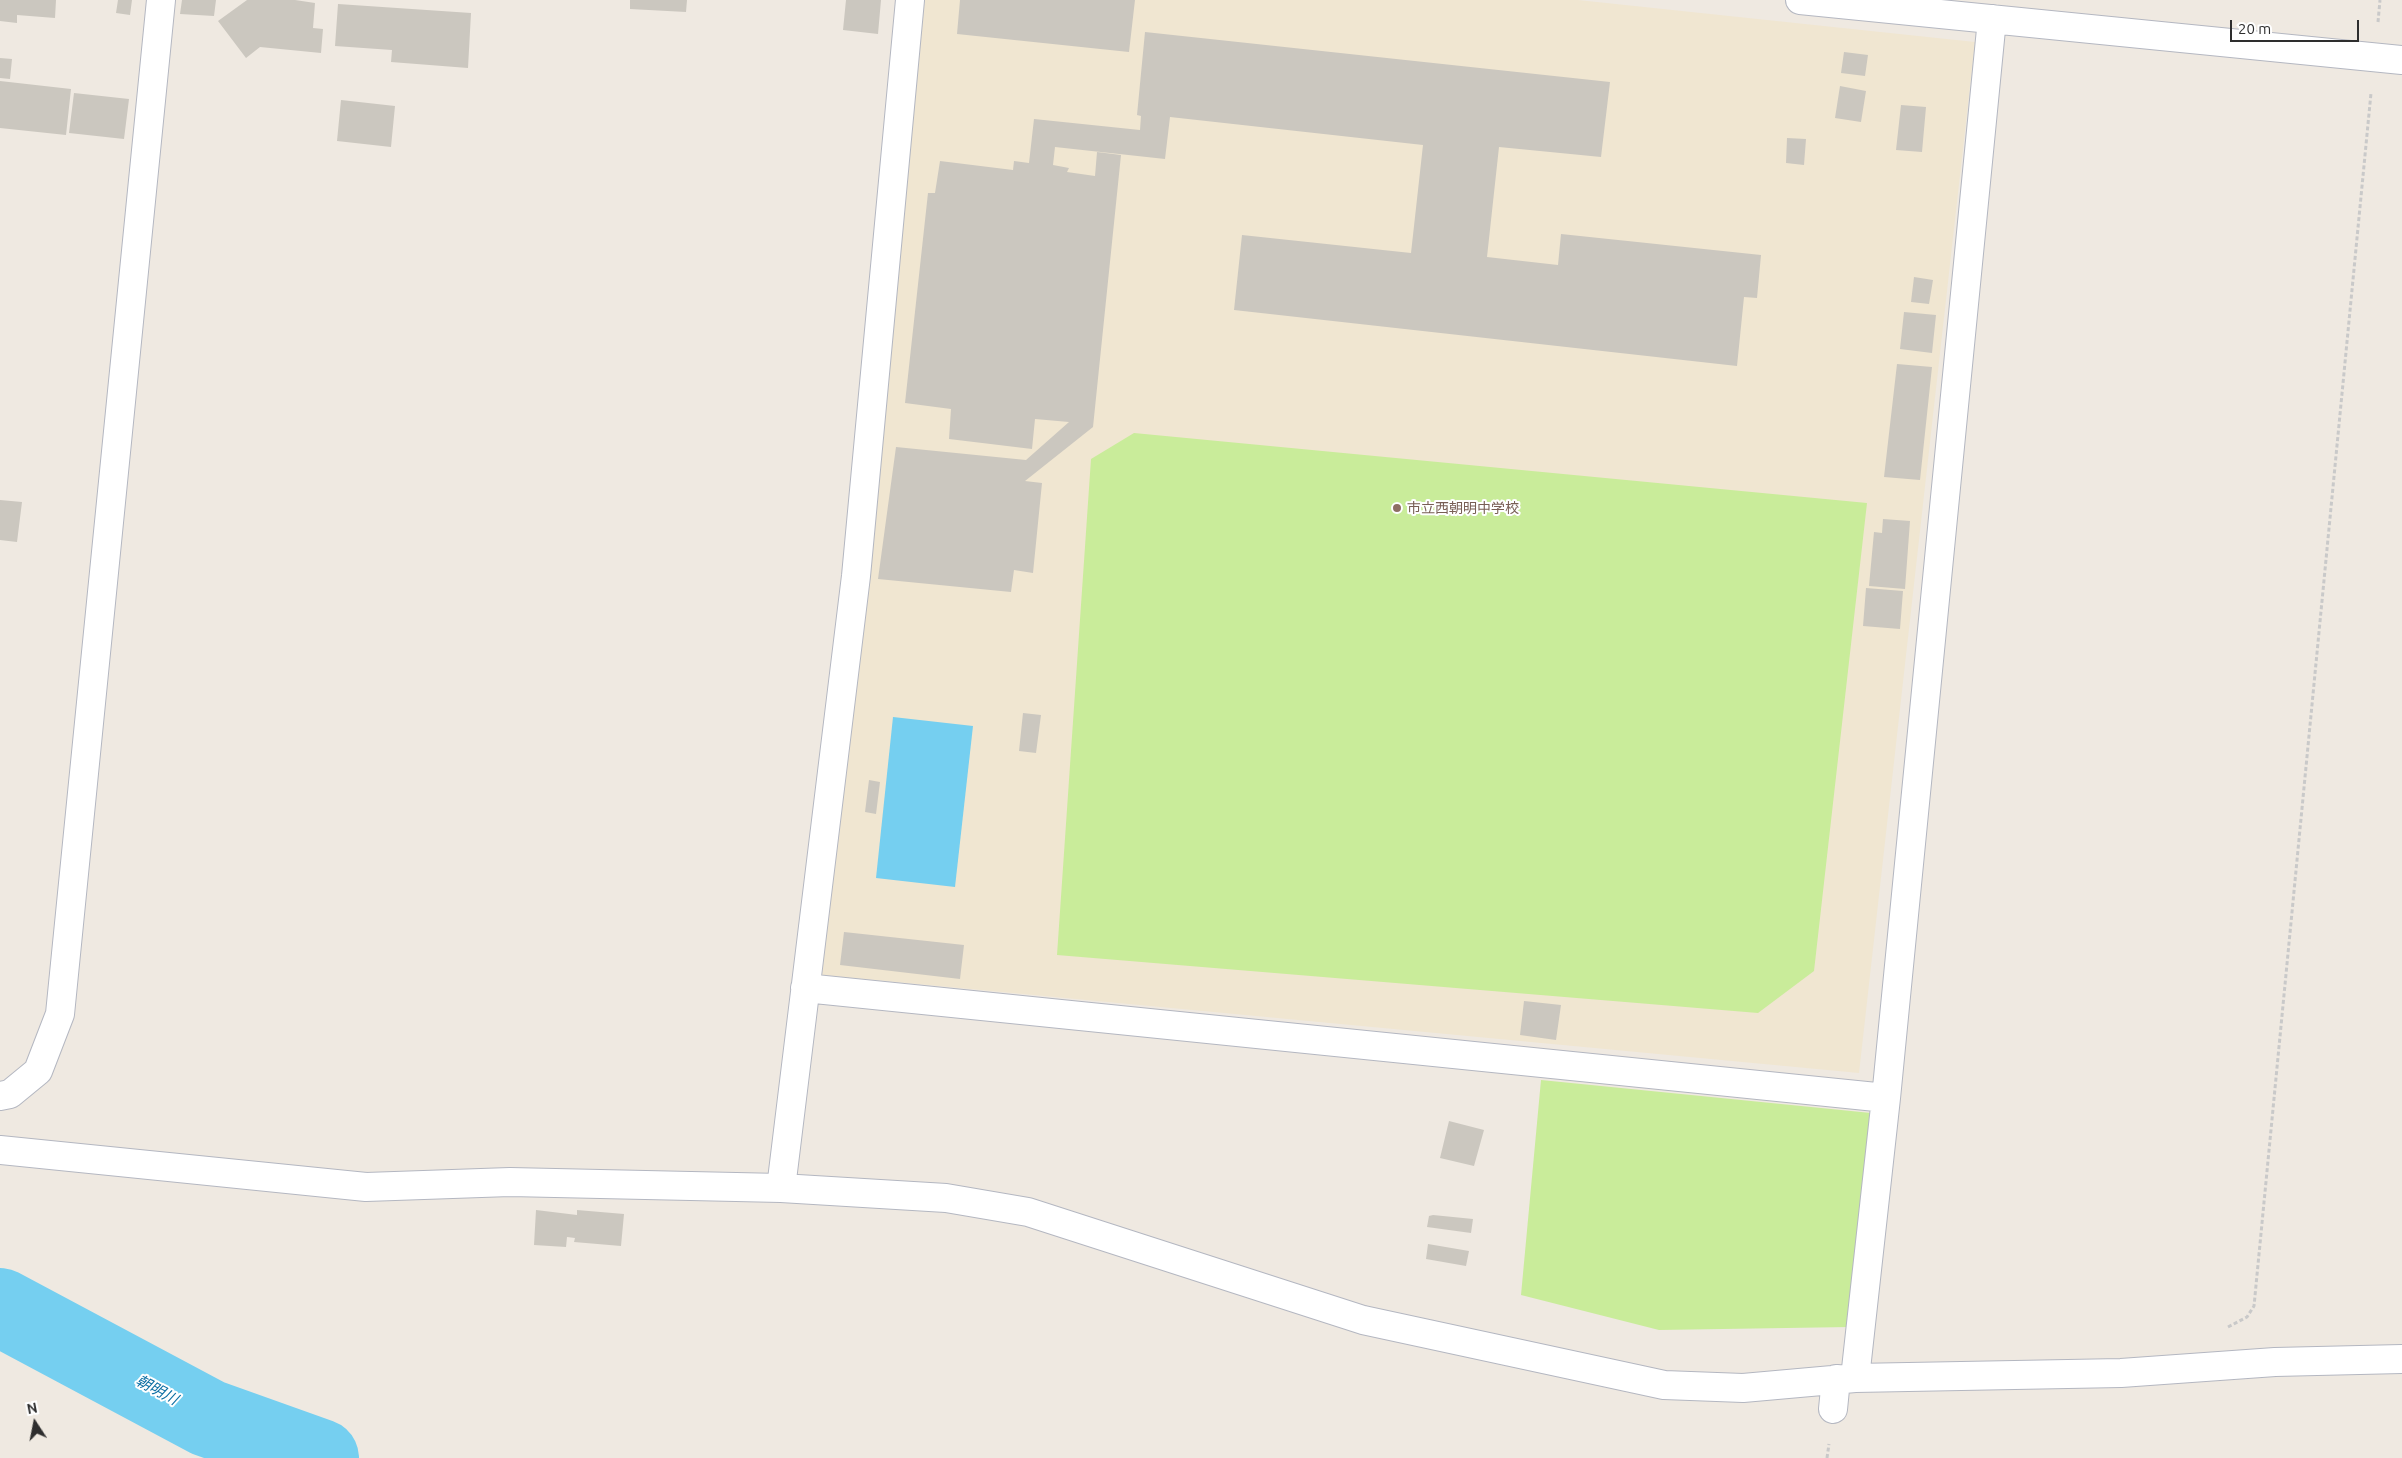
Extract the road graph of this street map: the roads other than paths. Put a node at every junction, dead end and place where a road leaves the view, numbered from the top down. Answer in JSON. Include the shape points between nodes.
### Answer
{"nodes":[{"id":1,"x":161,"y":0,"type":"edge"},
{"id":2,"x":910,"y":0,"type":"edge"},
{"id":3,"x":1800,"y":0,"type":"edge"},
{"id":4,"x":1992,"y":20,"type":"junction"},
{"id":5,"x":2402,"y":60,"type":"edge"},
{"id":6,"x":805,"y":988,"type":"junction"},
{"id":7,"x":0,"y":1096,"type":"edge"},
{"id":8,"x":1886,"y":1098,"type":"junction"},
{"id":9,"x":0,"y":1150,"type":"edge"},
{"id":10,"x":781,"y":1188,"type":"junction"},
{"id":11,"x":2402,"y":1359,"type":"edge"},
{"id":12,"x":1845,"y":1378,"type":"junction"},
{"id":13,"x":1833,"y":1409,"type":"dead end"}],
"edges":[{"from":1,"to":7,"type":"street","via":[[60,1014],[38,1072],[10,1094]]},
{"from":2,"to":6,"type":"street","via":[[856,576]]},
{"from":3,"to":4,"type":"street"},
{"from":4,"to":5,"type":"street"},
{"from":4,"to":8,"type":"street"},
{"from":6,"to":8,"type":"street"},
{"from":6,"to":10,"type":"street"},
{"from":8,"to":12,"type":"street"},
{"from":9,"to":10,"type":"street","via":[[366,1187],[510,1182]]},
{"from":10,"to":12,"type":"street","via":[[946,1198],[1028,1212],[1363,1320],[1664,1385],[1743,1388]]},
{"from":11,"to":12,"type":"street","via":[[2275,1362],[2121,1373]]},
{"from":12,"to":13,"type":"street"}]}
